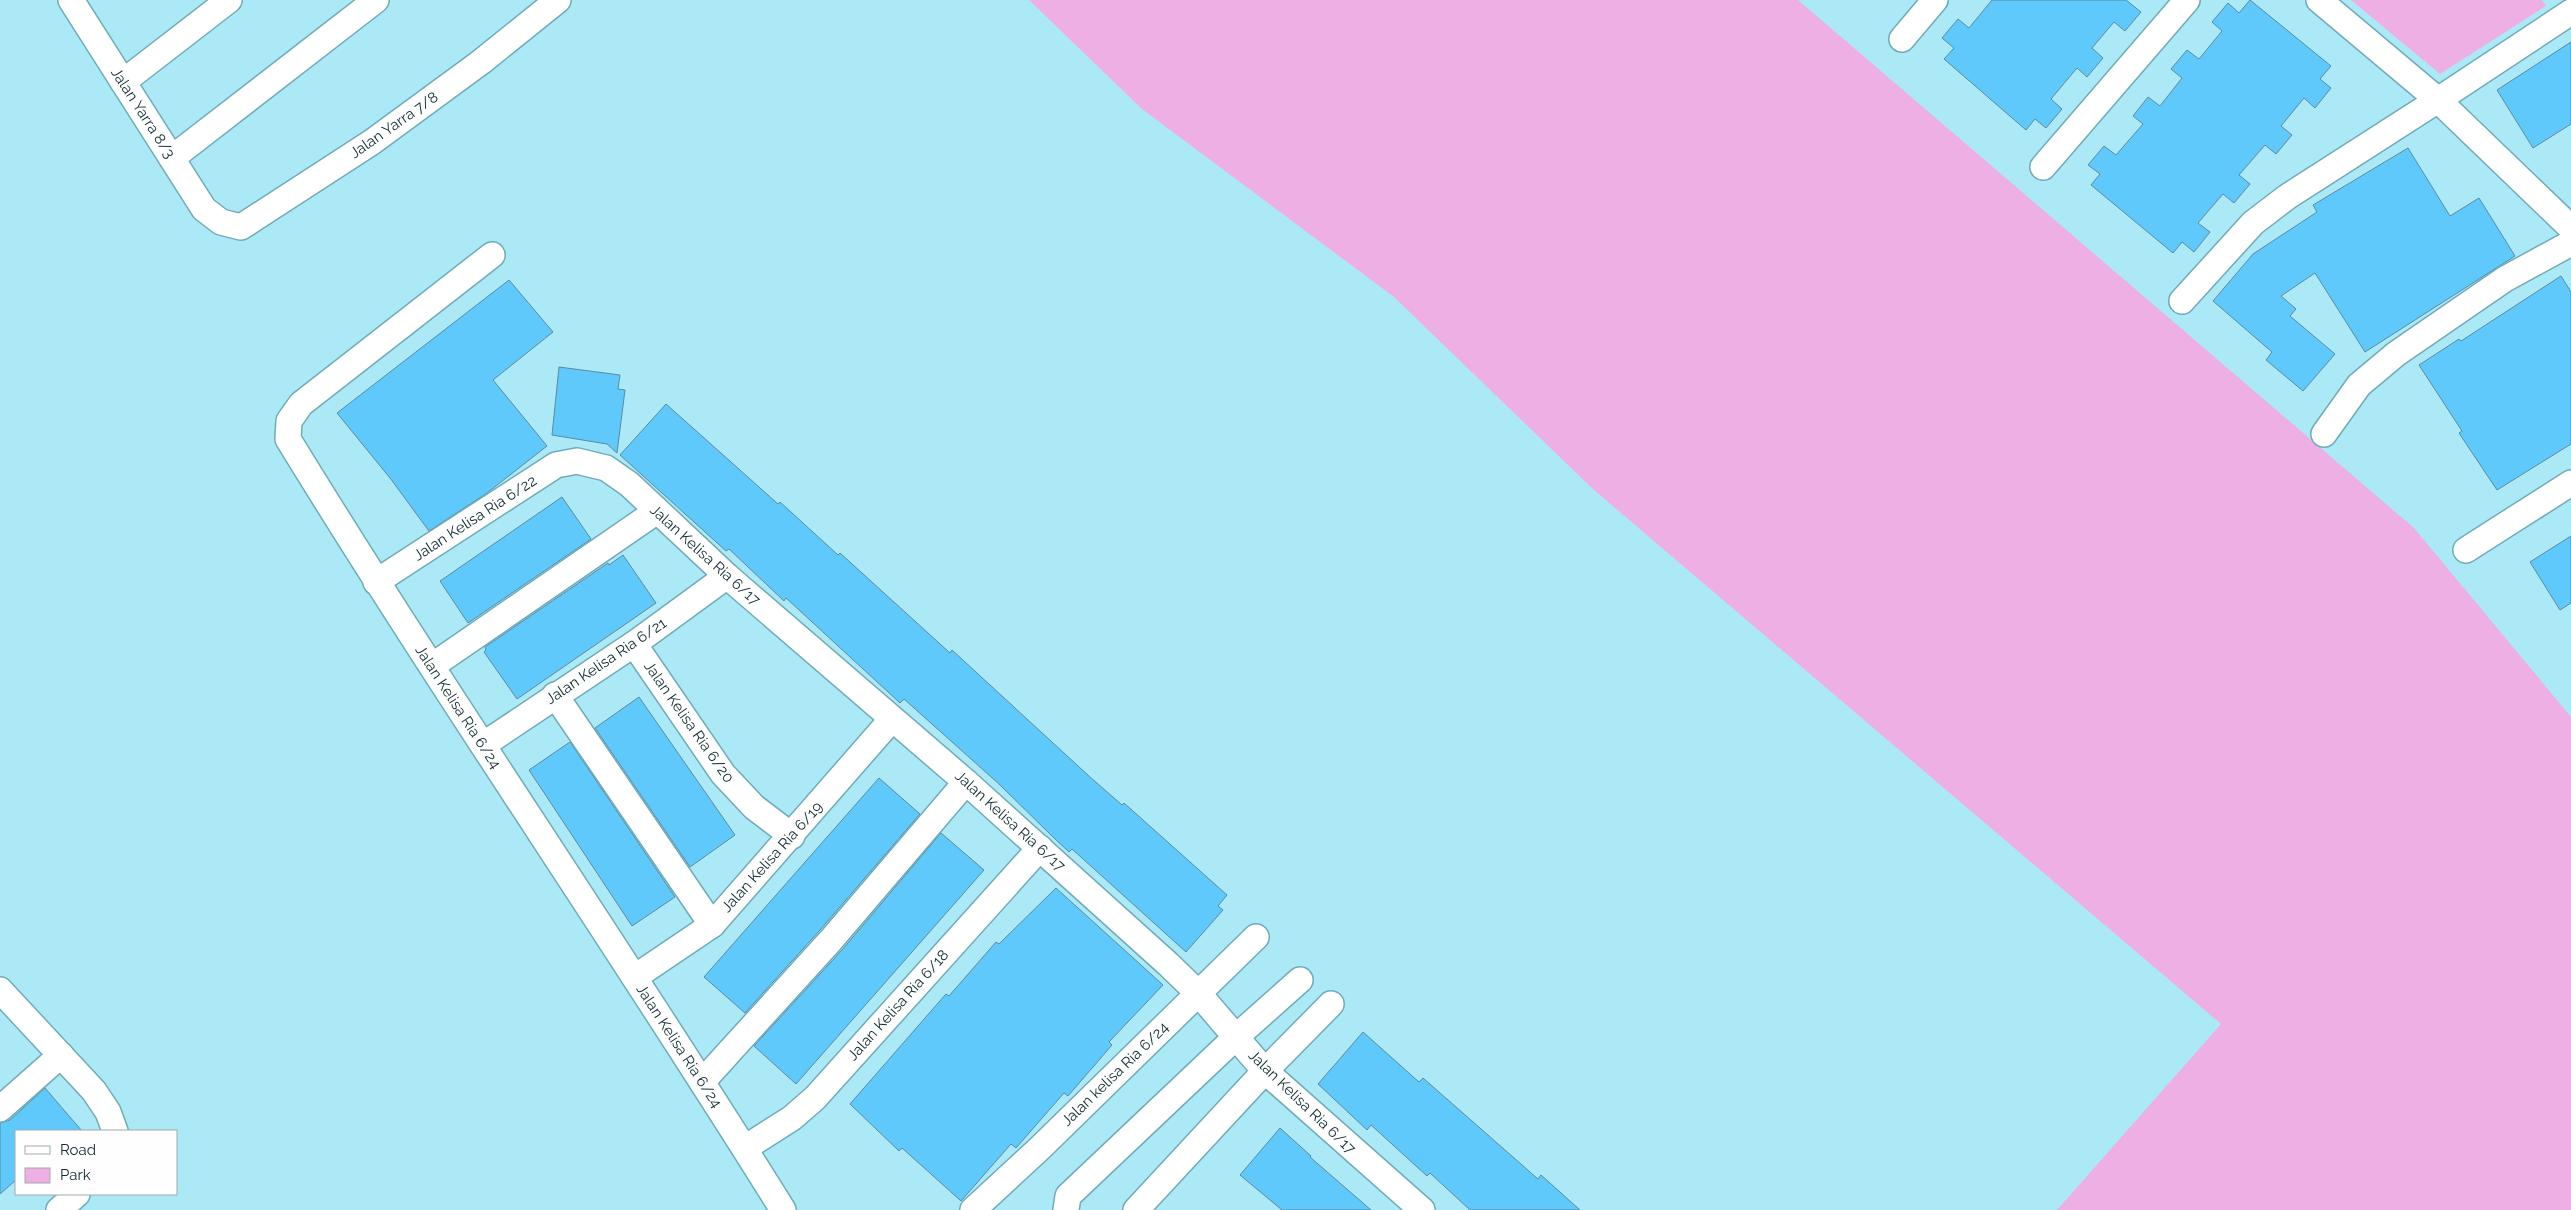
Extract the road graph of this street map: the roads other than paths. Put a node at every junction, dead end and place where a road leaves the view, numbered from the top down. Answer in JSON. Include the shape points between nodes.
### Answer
{"nodes":[{"id":1,"x":229,"y":0,"type":"edge"},
{"id":2,"x":376,"y":0,"type":"edge"},
{"id":3,"x":558,"y":0,"type":"edge"},
{"id":4,"x":1935,"y":0,"type":"edge"},
{"id":5,"x":2187,"y":0,"type":"edge"},
{"id":6,"x":2319,"y":0,"type":"edge"},
{"id":7,"x":75,"y":1,"type":"edge"},
{"id":8,"x":2571,"y":12,"type":"edge"},
{"id":9,"x":1902,"y":39,"type":"dead end"},
{"id":10,"x":123,"y":82,"type":"junction"},
{"id":11,"x":2438,"y":100,"type":"junction"},
{"id":12,"x":172,"y":158,"type":"junction"},
{"id":13,"x":2043,"y":167,"type":"dead end"},
{"id":14,"x":220,"y":222,"type":"joint"},
{"id":15,"x":2571,"y":228,"type":"edge"},
{"id":16,"x":2571,"y":243,"type":"edge"},
{"id":17,"x":492,"y":255,"type":"dead end"},
{"id":18,"x":2182,"y":301,"type":"dead end"},
{"id":19,"x":2324,"y":434,"type":"dead end"},
{"id":20,"x":577,"y":462,"type":"joint"},
{"id":21,"x":2571,"y":483,"type":"edge"},
{"id":22,"x":657,"y":511,"type":"junction"},
{"id":23,"x":2466,"y":550,"type":"dead end"},
{"id":24,"x":727,"y":576,"type":"junction"},
{"id":25,"x":376,"y":582,"type":"junction"},
{"id":26,"x":634,"y":644,"type":"junction"},
{"id":27,"x":432,"y":666,"type":"junction"},
{"id":28,"x":555,"y":695,"type":"junction"},
{"id":29,"x":892,"y":718,"type":"junction"},
{"id":30,"x":483,"y":745,"type":"junction"},
{"id":31,"x":966,"y":782,"type":"junction"},
{"id":32,"x":792,"y":836,"type":"junction"},
{"id":33,"x":1040,"y":848,"type":"junction"},
{"id":34,"x":712,"y":925,"type":"junction"},
{"id":35,"x":1256,"y":937,"type":"dead end"},
{"id":36,"x":635,"y":977,"type":"junction"},
{"id":37,"x":1300,"y":980,"type":"dead end"},
{"id":38,"x":0,"y":990,"type":"edge"},
{"id":39,"x":1198,"y":993,"type":"junction"},
{"id":40,"x":1331,"y":1004,"type":"dead end"},
{"id":41,"x":1236,"y":1037,"type":"junction"},
{"id":42,"x":61,"y":1055,"type":"junction"},
{"id":43,"x":1265,"y":1071,"type":"junction"},
{"id":44,"x":702,"y":1082,"type":"junction"},
{"id":45,"x":0,"y":1109,"type":"edge"},
{"id":46,"x":115,"y":1130,"type":"edge"},
{"id":47,"x":744,"y":1148,"type":"junction"},
{"id":48,"x":76,"y":1195,"type":"edge"},
{"id":49,"x":59,"y":1210,"type":"edge"},
{"id":50,"x":783,"y":1210,"type":"edge"},
{"id":51,"x":973,"y":1210,"type":"edge"},
{"id":52,"x":1066,"y":1210,"type":"edge"},
{"id":53,"x":1136,"y":1210,"type":"edge"},
{"id":54,"x":1422,"y":1210,"type":"edge"}],
"edges":[{"from":1,"to":10,"type":"street"},
{"from":2,"to":12,"type":"street"},
{"from":3,"to":14,"type":"street","name":"Jalan Yarra 7/8","via":[[482,62],[364,148],[242,227]]},
{"from":4,"to":9,"type":"street"},
{"from":5,"to":13,"type":"street"},
{"from":6,"to":11,"type":"street"},
{"from":7,"to":10,"type":"street","name":"Jalan Yarra 8/3"},
{"from":8,"to":11,"type":"street"},
{"from":10,"to":12,"type":"street","name":"Jalan Yarra 8/3"},
{"from":11,"to":15,"type":"street"},
{"from":11,"to":18,"type":"street","via":[[2349,155],[2253,223]]},
{"from":12,"to":14,"type":"street","name":"Jalan Yarra 8/3","via":[[204,209]]},
{"from":16,"to":19,"type":"street","via":[[2505,279],[2396,354],[2359,385]]},
{"from":17,"to":25,"type":"street","name":"Jalan Kelisa Ria 6/24","via":[[318,388],[300,404],[289,421],[288,439]]},
{"from":20,"to":22,"type":"street","name":"Jalan Kelisa Ria 6/17","via":[[606,468],[629,484]]},
{"from":20,"to":25,"type":"street","name":"Jalan Kelisa Ria 6/22","via":[[556,465]]},
{"from":21,"to":23,"type":"street"},
{"from":22,"to":24,"type":"street","name":"Jalan Kelisa Ria 6/17"},
{"from":22,"to":27,"type":"street"},
{"from":24,"to":26,"type":"street","name":"Jalan Kelisa Ria 6/21"},
{"from":24,"to":29,"type":"street","name":"Jalan Kelisa Ria 6/17"},
{"from":25,"to":27,"type":"street","name":"Jalan Kelisa Ria 6/24"},
{"from":26,"to":28,"type":"street","name":"Jalan Kelisa Ria 6/21"},
{"from":26,"to":32,"type":"street","name":"Jalan Kelisa Ria 6/20","via":[[723,774],[754,807]]},
{"from":27,"to":30,"type":"street","name":"Jalan Kelisa Ria 6/24"},
{"from":28,"to":30,"type":"street","name":"Jalan Kelisa Ria 6/21"},
{"from":28,"to":34,"type":"street"},
{"from":29,"to":31,"type":"street","name":"Jalan Kelisa Ria 6/17"},
{"from":29,"to":32,"type":"street","name":"Jalan Kelisa Ria 6/19"},
{"from":30,"to":36,"type":"street","name":"Jalan Kelisa Ria 6/24"},
{"from":31,"to":33,"type":"street","name":"Jalan Kelisa Ria 6/17"},
{"from":31,"to":44,"type":"street","via":[[831,940]]},
{"from":32,"to":34,"type":"street","name":"Jalan Kelisa Ria 6/19"},
{"from":33,"to":39,"type":"street","name":"Jalan Kelisa Ria 6/17"},
{"from":33,"to":47,"type":"street","name":"Jalan Kelisa Ria 6/18","via":[[815,1098],[792,1118]]},
{"from":34,"to":36,"type":"street","name":"Jalan Kelisa Ria 6/19"},
{"from":35,"to":39,"type":"street","name":"Jalan kelisa Ria 6/24"},
{"from":36,"to":44,"type":"street","name":"Jalan Kelisa Ria 6/24"},
{"from":37,"to":41,"type":"street"},
{"from":38,"to":42,"type":"street"},
{"from":39,"to":41,"type":"street","name":"Jalan Kelisa Ria 6/17"},
{"from":39,"to":51,"type":"street","name":"Jalan kelisa Ria 6/24"},
{"from":40,"to":43,"type":"street"},
{"from":41,"to":43,"type":"street","name":"Jalan Kelisa Ria 6/17"},
{"from":41,"to":52,"type":"street","via":[[1068,1196]]},
{"from":42,"to":45,"type":"street"},
{"from":42,"to":46,"type":"street","via":[[94,1092],[108,1112]]},
{"from":43,"to":53,"type":"street"},
{"from":43,"to":54,"type":"street","name":"Jalan Kelisa Ria 6/17"},
{"from":44,"to":47,"type":"street","name":"Jalan Kelisa Ria 6/24"},
{"from":47,"to":50,"type":"street","name":"Jalan Kelisa Ria 6/24"},
{"from":48,"to":49,"type":"street"}]}
